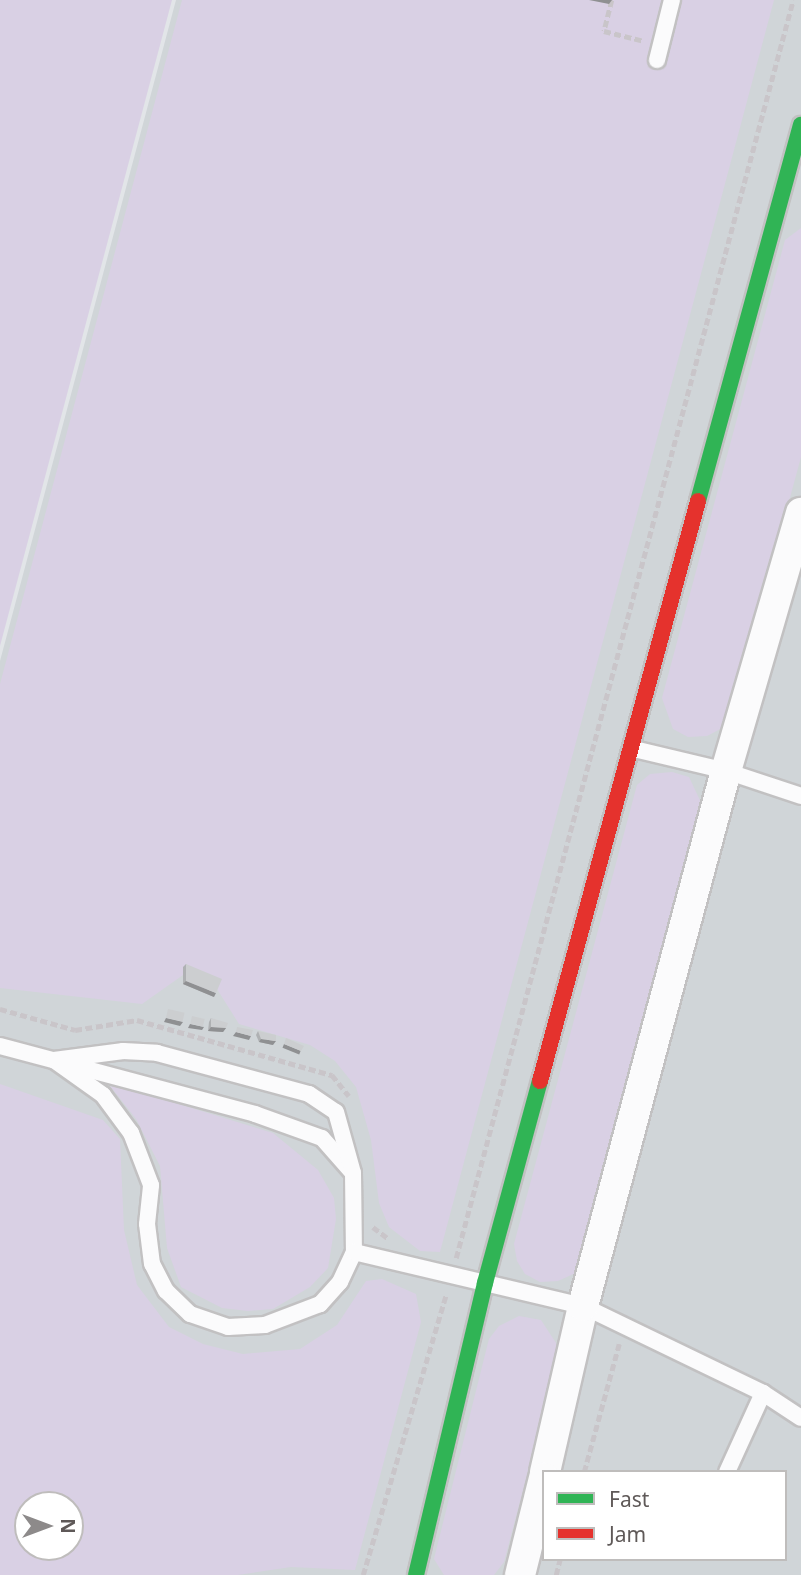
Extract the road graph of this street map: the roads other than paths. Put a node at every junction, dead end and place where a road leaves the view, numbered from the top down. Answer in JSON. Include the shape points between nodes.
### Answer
{"nodes":[{"id":1,"x":673,"y":0,"type":"edge"},
{"id":2,"x":659,"y":52,"type":"road end"},
{"id":3,"x":801,"y":125,"type":"edge"},
{"id":4,"x":783,"y":192,"type":"junction"},
{"id":5,"x":801,"y":197,"type":"edge"},
{"id":6,"x":801,"y":513,"type":"edge"},
{"id":7,"x":634,"y":749,"type":"junction"},
{"id":8,"x":726,"y":771,"type":"junction"},
{"id":9,"x":801,"y":796,"type":"edge"},
{"id":10,"x":0,"y":1046,"type":"edge"},
{"id":11,"x":54,"y":1060,"type":"junction"},
{"id":12,"x":353,"y":1173,"type":"junction"},
{"id":13,"x":354,"y":1252,"type":"junction"},
{"id":14,"x":485,"y":1283,"type":"junction"},
{"id":15,"x":583,"y":1306,"type":"junction"},
{"id":16,"x":763,"y":1393,"type":"junction"},
{"id":17,"x":801,"y":1419,"type":"edge"},
{"id":18,"x":545,"y":1470,"type":"edge"},
{"id":19,"x":728,"y":1470,"type":"edge"},
{"id":20,"x":542,"y":1486,"type":"edge"},
{"id":21,"x":416,"y":1575,"type":"edge"},
{"id":22,"x":520,"y":1575,"type":"edge"}],
"edges":[{"from":1,"to":2,"type":"lane"},
{"from":3,"to":4,"type":"street"},
{"from":4,"to":5,"type":"lane"},
{"from":4,"to":7,"type":"street"},
{"from":6,"to":8,"type":"street"},
{"from":7,"to":8,"type":"lane"},
{"from":7,"to":14,"type":"street"},
{"from":8,"to":9,"type":"lane"},
{"from":8,"to":15,"type":"street"},
{"from":10,"to":11,"type":"lane"},
{"from":11,"to":12,"type":"lane","via":[[255,1114],[322,1138]]},
{"from":11,"to":12,"type":"lane","via":[[123,1051],[157,1052],[309,1094],[335,1112]]},
{"from":11,"to":13,"type":"lane","via":[[103,1096],[131,1133],[151,1185],[147,1224],[152,1264],[166,1291],[190,1314],[228,1327],[265,1325],[300,1315],[320,1304],[340,1282]]},
{"from":12,"to":13,"type":"lane"},
{"from":13,"to":14,"type":"lane"},
{"from":14,"to":15,"type":"lane"},
{"from":14,"to":21,"type":"street"},
{"from":15,"to":16,"type":"lane"},
{"from":15,"to":18,"type":"street"},
{"from":16,"to":17,"type":"lane"},
{"from":16,"to":19,"type":"lane"},
{"from":20,"to":22,"type":"street"}]}
